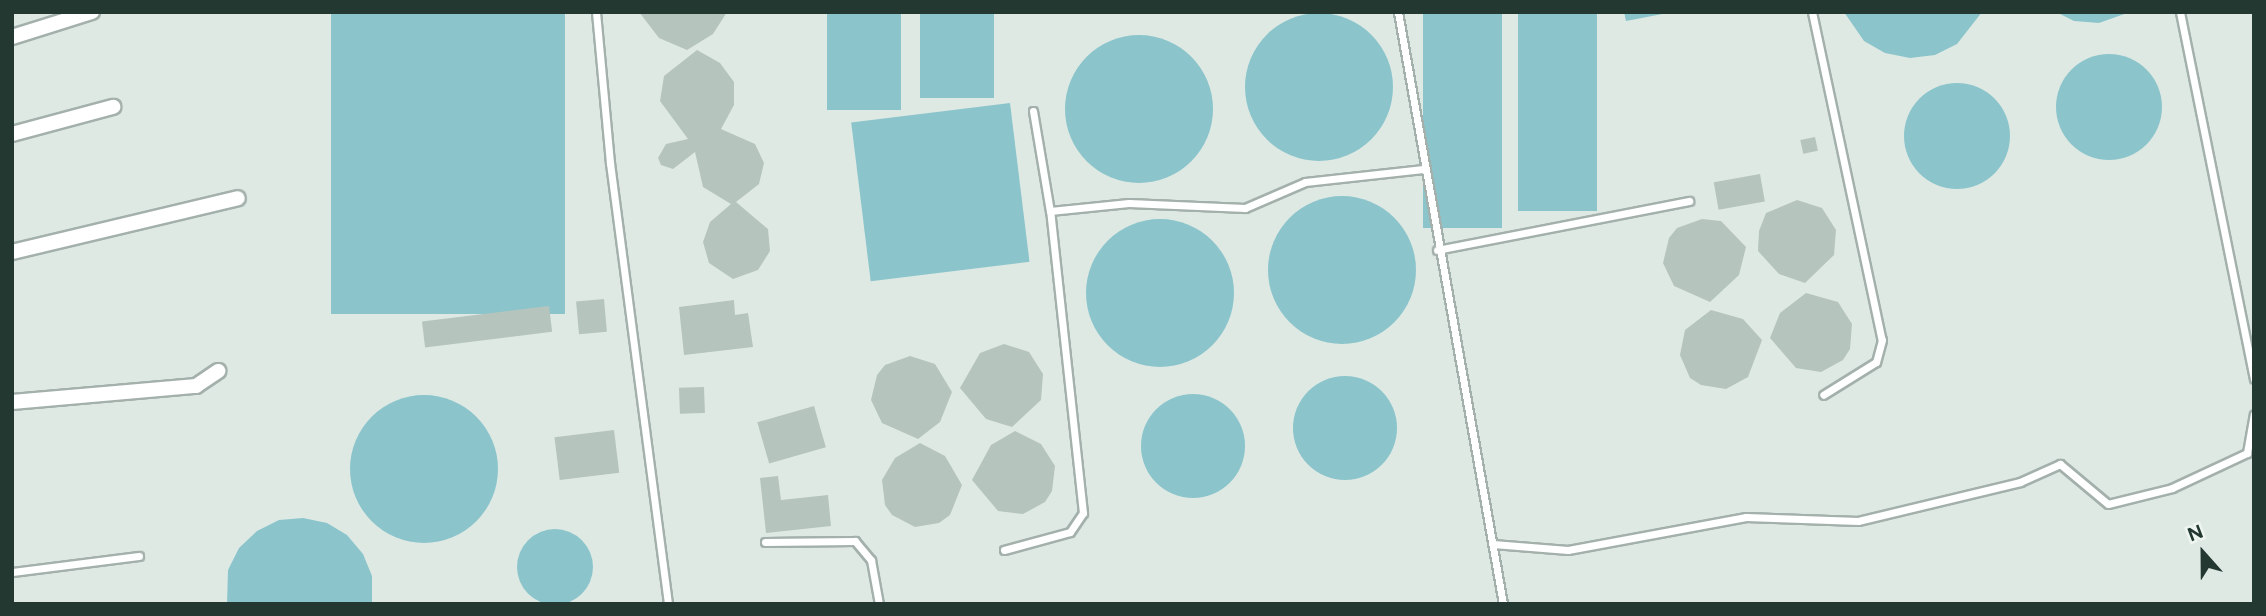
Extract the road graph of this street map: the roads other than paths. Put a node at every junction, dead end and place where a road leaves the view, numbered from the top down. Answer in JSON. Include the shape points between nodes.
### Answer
{"nodes":[{"id":1,"x":92,"y":12,"type":"edge"},
{"id":2,"x":596,"y":12,"type":"edge"},
{"id":3,"x":1398,"y":12,"type":"edge"},
{"id":4,"x":1812,"y":12,"type":"edge"},
{"id":5,"x":2180,"y":12,"type":"edge"},
{"id":6,"x":12,"y":37,"type":"edge"},
{"id":7,"x":113,"y":107,"type":"dead end"},
{"id":8,"x":1033,"y":111,"type":"dead end"},
{"id":9,"x":12,"y":134,"type":"edge"},
{"id":10,"x":1423,"y":169,"type":"junction"},
{"id":11,"x":238,"y":198,"type":"dead end"},
{"id":12,"x":1689,"y":201,"type":"dead end"},
{"id":13,"x":1050,"y":211,"type":"junction"},
{"id":14,"x":1437,"y":250,"type":"junction"},
{"id":15,"x":12,"y":251,"type":"edge"},
{"id":16,"x":218,"y":371,"type":"dead end"},
{"id":17,"x":2254,"y":379,"type":"edge"},
{"id":18,"x":1823,"y":395,"type":"dead end"},
{"id":19,"x":12,"y":402,"type":"edge"},
{"id":20,"x":2254,"y":415,"type":"edge"},
{"id":21,"x":765,"y":542,"type":"dead end"},
{"id":22,"x":1493,"y":544,"type":"junction"},
{"id":23,"x":1004,"y":550,"type":"dead end"},
{"id":24,"x":139,"y":556,"type":"dead end"},
{"id":25,"x":12,"y":572,"type":"edge"},
{"id":26,"x":668,"y":604,"type":"edge"},
{"id":27,"x":879,"y":604,"type":"edge"},
{"id":28,"x":1503,"y":604,"type":"edge"}],
"edges":[{"from":1,"to":6,"type":"street"},
{"from":2,"to":26,"type":"lane","via":[[610,163]]},
{"from":3,"to":10,"type":"lane"},
{"from":4,"to":18,"type":"lane","via":[[1882,340],[1876,362]]},
{"from":5,"to":17,"type":"lane"},
{"from":7,"to":9,"type":"street"},
{"from":8,"to":13,"type":"lane"},
{"from":10,"to":13,"type":"lane","via":[[1305,182],[1245,208],[1129,203]]},
{"from":10,"to":14,"type":"lane"},
{"from":11,"to":15,"type":"street"},
{"from":12,"to":14,"type":"lane"},
{"from":13,"to":23,"type":"lane","via":[[1083,513],[1070,532]]},
{"from":14,"to":22,"type":"lane"},
{"from":16,"to":19,"type":"street","via":[[196,386]]},
{"from":20,"to":22,"type":"lane","via":[[2246,453],[2172,488],[2108,504],[2060,464],[2020,482],[1858,521],[1746,517],[1568,551]]},
{"from":21,"to":27,"type":"lane","via":[[855,541],[871,560]]},
{"from":22,"to":28,"type":"lane"},
{"from":24,"to":25,"type":"lane"}]}
